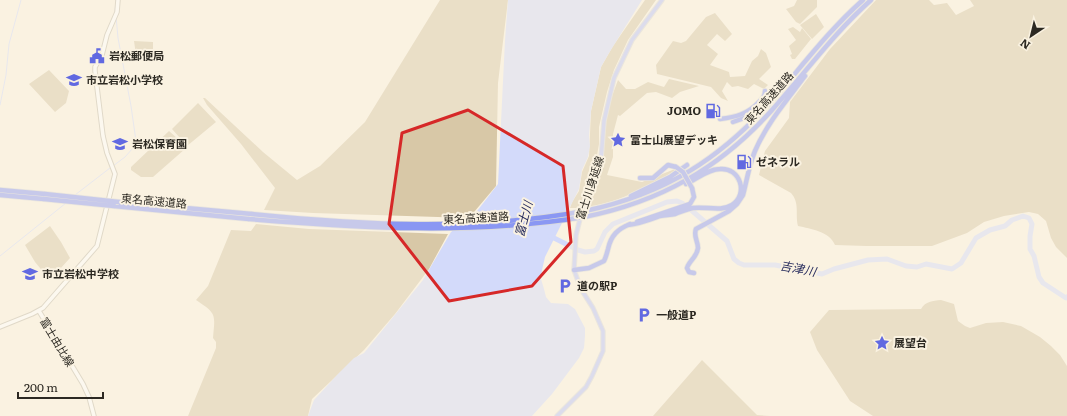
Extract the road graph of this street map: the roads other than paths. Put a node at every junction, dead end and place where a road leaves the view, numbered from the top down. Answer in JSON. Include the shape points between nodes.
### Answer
{"nodes":[{"id":1,"x":118,"y":0,"type":"edge"},
{"id":2,"x":662,"y":0,"type":"edge"},
{"id":3,"x":863,"y":0,"type":"edge"},
{"id":4,"x":871,"y":0,"type":"edge"},
{"id":5,"x":823,"y":50,"type":"junction"},
{"id":6,"x":784,"y":86,"type":"junction"},
{"id":7,"x":765,"y":91,"type":"dead end"},
{"id":8,"x":720,"y":119,"type":"dead end"},
{"id":9,"x":733,"y":122,"type":"dead end"},
{"id":10,"x":687,"y":165,"type":"dead end"},
{"id":11,"x":640,"y":178,"type":"dead end"},
{"id":12,"x":0,"y":190,"type":"edge"},
{"id":13,"x":0,"y":195,"type":"edge"},
{"id":14,"x":45,"y":197,"type":"junction"},
{"id":15,"x":628,"y":206,"type":"junction"},
{"id":16,"x":593,"y":209,"type":"junction"},
{"id":17,"x":628,"y":225,"type":"junction"},
{"id":18,"x":574,"y":270,"type":"junction"},
{"id":19,"x":694,"y":273,"type":"dead end"},
{"id":20,"x":38,"y":311,"type":"junction"},
{"id":21,"x":0,"y":327,"type":"edge"},
{"id":22,"x":94,"y":416,"type":"edge"},
{"id":23,"x":556,"y":416,"type":"edge"}],
"edges":[{"from":1,"to":20,"type":"main road","via":[[117,12],[94,71],[104,140],[115,174],[98,244],[54,297]]},
{"from":2,"to":18,"type":"main road","name":"富士川身延線","via":[[632,40],[614,78],[604,121],[601,159],[585,200],[576,235]]},
{"from":3,"to":6,"type":"highway","name":"東名高速道路","via":[[825,38]]},
{"from":4,"to":5,"type":"highway","name":"東名高速道路"},
{"from":5,"to":15,"type":"highway","name":"東名高速道路","via":[[752,131],[728,152],[673,188]]},
{"from":5,"to":19,"type":"highway","via":[[760,140],[741,200],[729,211],[696,229],[697,253],[687,268],[689,272]]},
{"from":6,"to":9,"type":"highway","via":[[760,110]]},
{"from":6,"to":16,"type":"highway","name":"東名高速道路","via":[[737,137],[700,165],[654,190]]},
{"from":7,"to":8,"type":"highway","via":[[764,98],[748,111],[738,116]]},
{"from":10,"to":16,"type":"highway","via":[[650,187]]},
{"from":11,"to":17,"type":"highway","bridge":true,"via":[[652,178],[668,166],[674,165],[683,172],[694,197],[690,204]]},
{"from":12,"to":14,"type":"highway","name":"東名高速道路"},
{"from":13,"to":14,"type":"highway","name":"東名高速道路"},
{"from":14,"to":15,"type":"highway","name":"東名高速道路","bridge":true,"via":[[249,219],[406,229],[520,225],[584,217]]},
{"from":14,"to":16,"type":"highway","name":"東名高速道路","bridge":true,"via":[[340,221],[426,224],[498,222]]},
{"from":15,"to":17,"type":"highway","via":[[654,198],[715,170],[728,170],[737,177],[741,185],[739,198],[724,208],[698,207]]},
{"from":17,"to":18,"type":"highway","via":[[613,235],[604,261],[589,268]]},
{"from":18,"to":23,"type":"main road","name":"富士川身延線","via":[[585,297],[600,322],[603,331],[603,351],[586,387]]},
{"from":20,"to":21,"type":"main road"},
{"from":20,"to":22,"type":"main road","name":"富士由比線","via":[[83,384]]}]}
